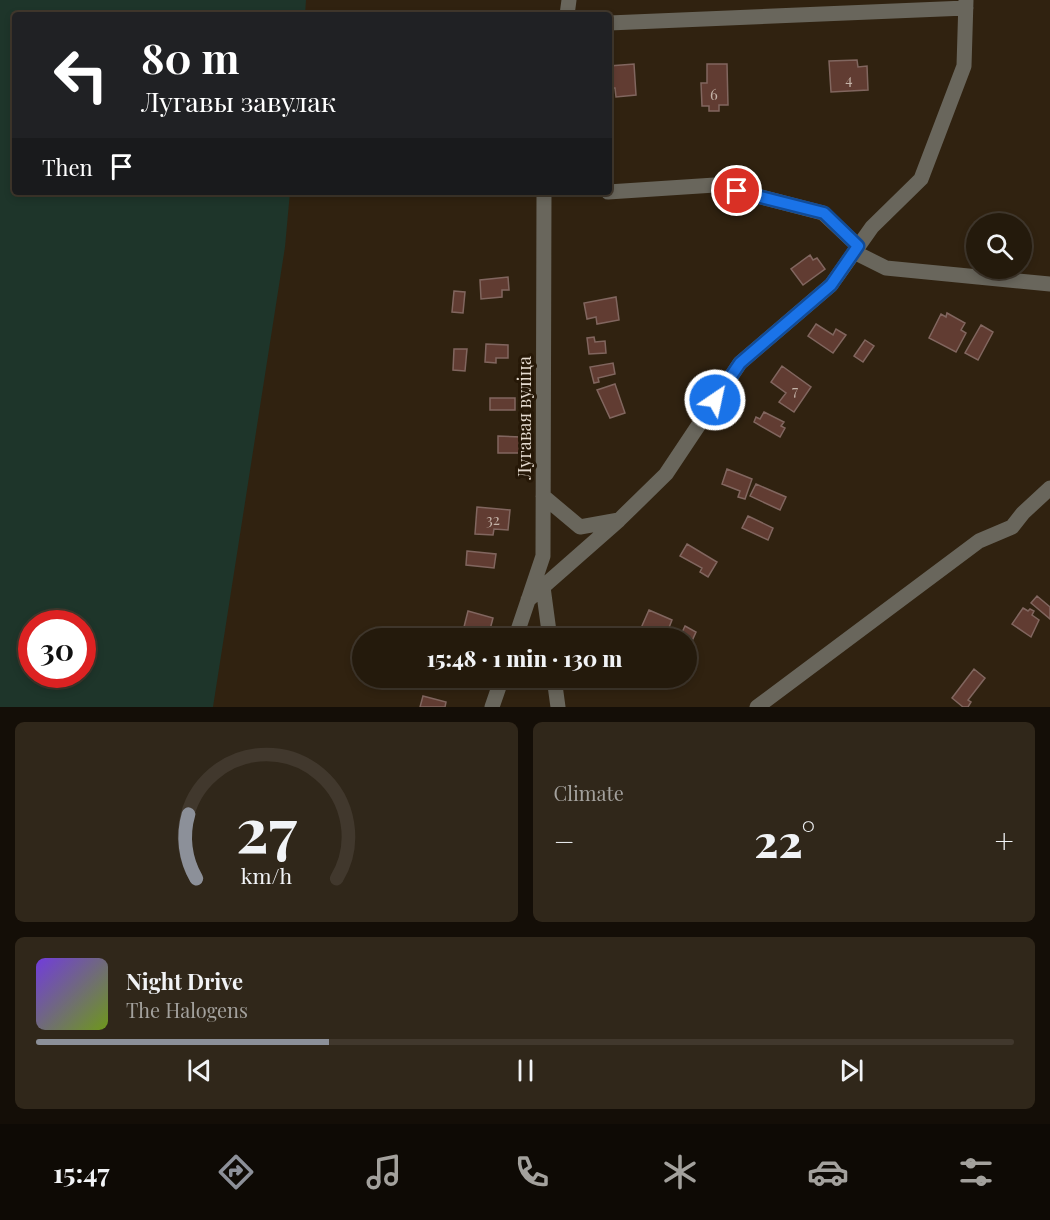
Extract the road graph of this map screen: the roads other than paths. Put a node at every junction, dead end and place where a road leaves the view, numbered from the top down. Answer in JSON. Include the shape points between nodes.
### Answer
{"nodes":[{"id":1,"x":966,"y":4,"type":"edge"},
{"id":2,"x":612,"y":23,"type":"edge"},
{"id":3,"x":612,"y":192,"type":"edge"},
{"id":4,"x":544,"y":195,"type":"edge"},
{"id":5,"x":856,"y":249,"type":"junction"},
{"id":6,"x":1050,"y":284,"type":"edge"},
{"id":7,"x":1050,"y":488,"type":"edge"},
{"id":8,"x":543,"y":496,"type":"junction"},
{"id":9,"x":619,"y":520,"type":"junction"},
{"id":10,"x":543,"y":586,"type":"junction"},
{"id":11,"x":528,"y":600,"type":"junction"},
{"id":12,"x":519,"y":628,"type":"edge"},
{"id":13,"x":549,"y":628,"type":"edge"},
{"id":14,"x":499,"y":688,"type":"edge"},
{"id":15,"x":555,"y":688,"type":"edge"},
{"id":16,"x":492,"y":707,"type":"edge"},
{"id":17,"x":558,"y":707,"type":"edge"},
{"id":18,"x":757,"y":707,"type":"edge"}],
"edges":[{"from":1,"to":2,"type":"street"},
{"from":1,"to":5,"type":"street","via":[[964,66],[921,179],[872,227]]},
{"from":3,"to":5,"type":"street","via":[[715,185],[824,213]]},
{"from":4,"to":8,"type":"street","name":"Лугавая вуліца"},
{"from":5,"to":6,"type":"street","via":[[886,268]]},
{"from":5,"to":9,"type":"street","via":[[831,285],[740,363],[666,474]]},
{"from":7,"to":18,"type":"street","via":[[1012,527],[979,541]]},
{"from":8,"to":9,"type":"street","via":[[580,527]]},
{"from":8,"to":11,"type":"street","name":"Лугавая вуліца","via":[[543,556]]},
{"from":9,"to":10,"type":"street"},
{"from":10,"to":11,"type":"street"},
{"from":10,"to":13,"type":"street"},
{"from":11,"to":12,"type":"street","name":"Лугавая вуліца"},
{"from":14,"to":16,"type":"street"},
{"from":15,"to":17,"type":"street"}]}
